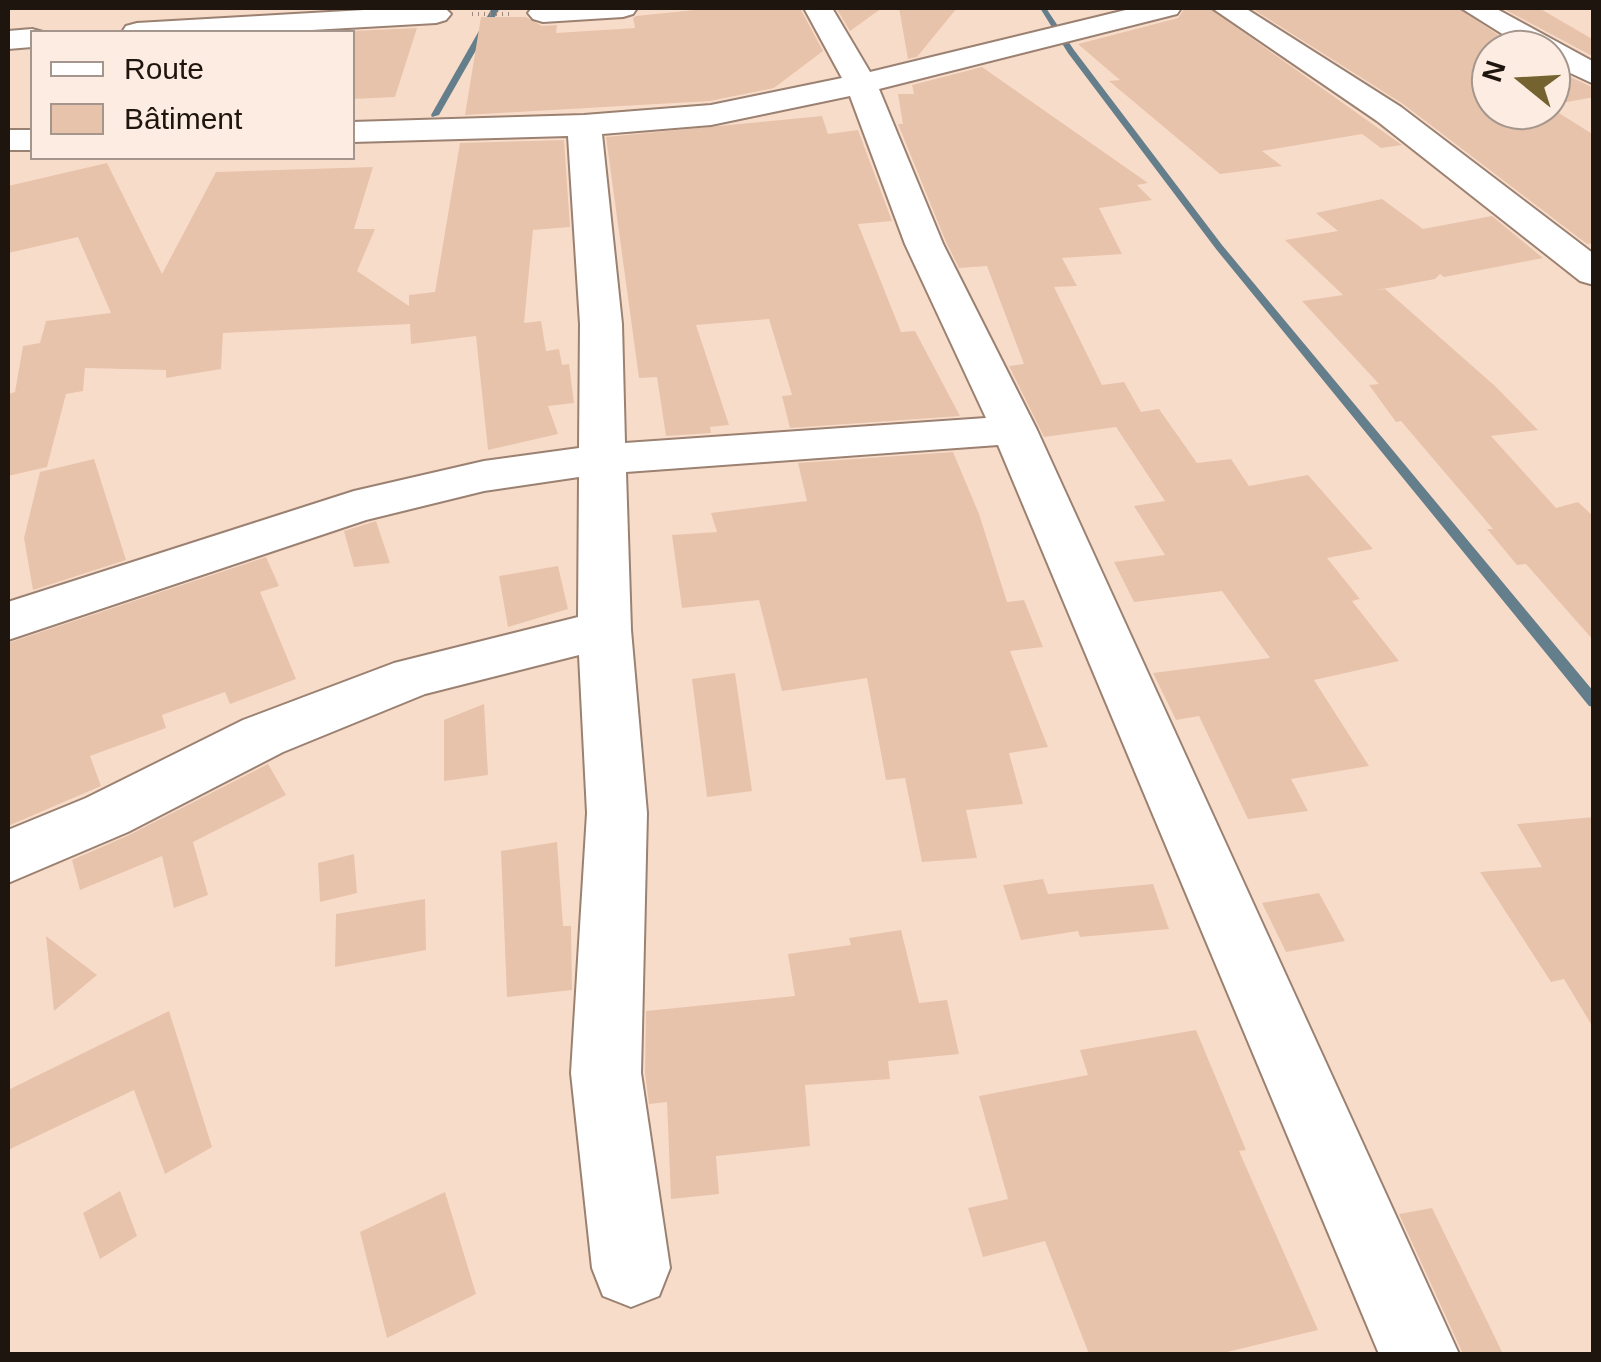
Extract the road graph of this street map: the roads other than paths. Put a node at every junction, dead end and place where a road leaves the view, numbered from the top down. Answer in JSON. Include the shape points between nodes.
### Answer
{"nodes":[{"id":1,"x":623,"y":8,"type":"edge"},
{"id":2,"x":818,"y":8,"type":"edge"},
{"id":3,"x":1166,"y":8,"type":"edge"},
{"id":4,"x":1226,"y":8,"type":"edge"},
{"id":5,"x":1475,"y":8,"type":"edge"},
{"id":6,"x":543,"y":13,"type":"dead end"},
{"id":7,"x":451,"y":14,"type":"road end"},
{"id":8,"x":172,"y":30,"type":"edge"},
{"id":9,"x":1514,"y":30,"type":"edge"},
{"id":10,"x":1571,"y":61,"type":"edge"},
{"id":11,"x":1594,"y":74,"type":"edge"},
{"id":12,"x":860,"y":84,"type":"junction"},
{"id":13,"x":584,"y":125,"type":"junction"},
{"id":14,"x":355,"y":132,"type":"edge"},
{"id":15,"x":1594,"y":273,"type":"edge"},
{"id":16,"x":1014,"y":430,"type":"junction"},
{"id":17,"x":602,"y":459,"type":"junction"},
{"id":18,"x":8,"y":621,"type":"edge"},
{"id":19,"x":604,"y":630,"type":"junction"},
{"id":20,"x":8,"y":857,"type":"edge"},
{"id":21,"x":631,"y":1268,"type":"dead end"},
{"id":22,"x":1419,"y":1354,"type":"edge"}],
"edges":[{"from":1,"to":6,"type":"street"},
{"from":2,"to":12,"type":"street"},
{"from":3,"to":12,"type":"street"},
{"from":4,"to":15,"type":"street","via":[[1390,114]]},
{"from":5,"to":9,"type":"street"},
{"from":7,"to":8,"type":"street"},
{"from":10,"to":11,"type":"street"},
{"from":12,"to":13,"type":"street","via":[[711,114]]},
{"from":12,"to":16,"type":"street","via":[[924,244]]},
{"from":13,"to":14,"type":"street"},
{"from":13,"to":17,"type":"street","via":[[601,324]]},
{"from":16,"to":17,"type":"street"},
{"from":16,"to":22,"type":"street"},
{"from":17,"to":18,"type":"street","via":[[484,476],[354,507]]},
{"from":17,"to":19,"type":"street"},
{"from":19,"to":20,"type":"street","via":[[413,678],[263,736]]},
{"from":19,"to":21,"type":"street","via":[[617,813],[606,1073]]}]}
